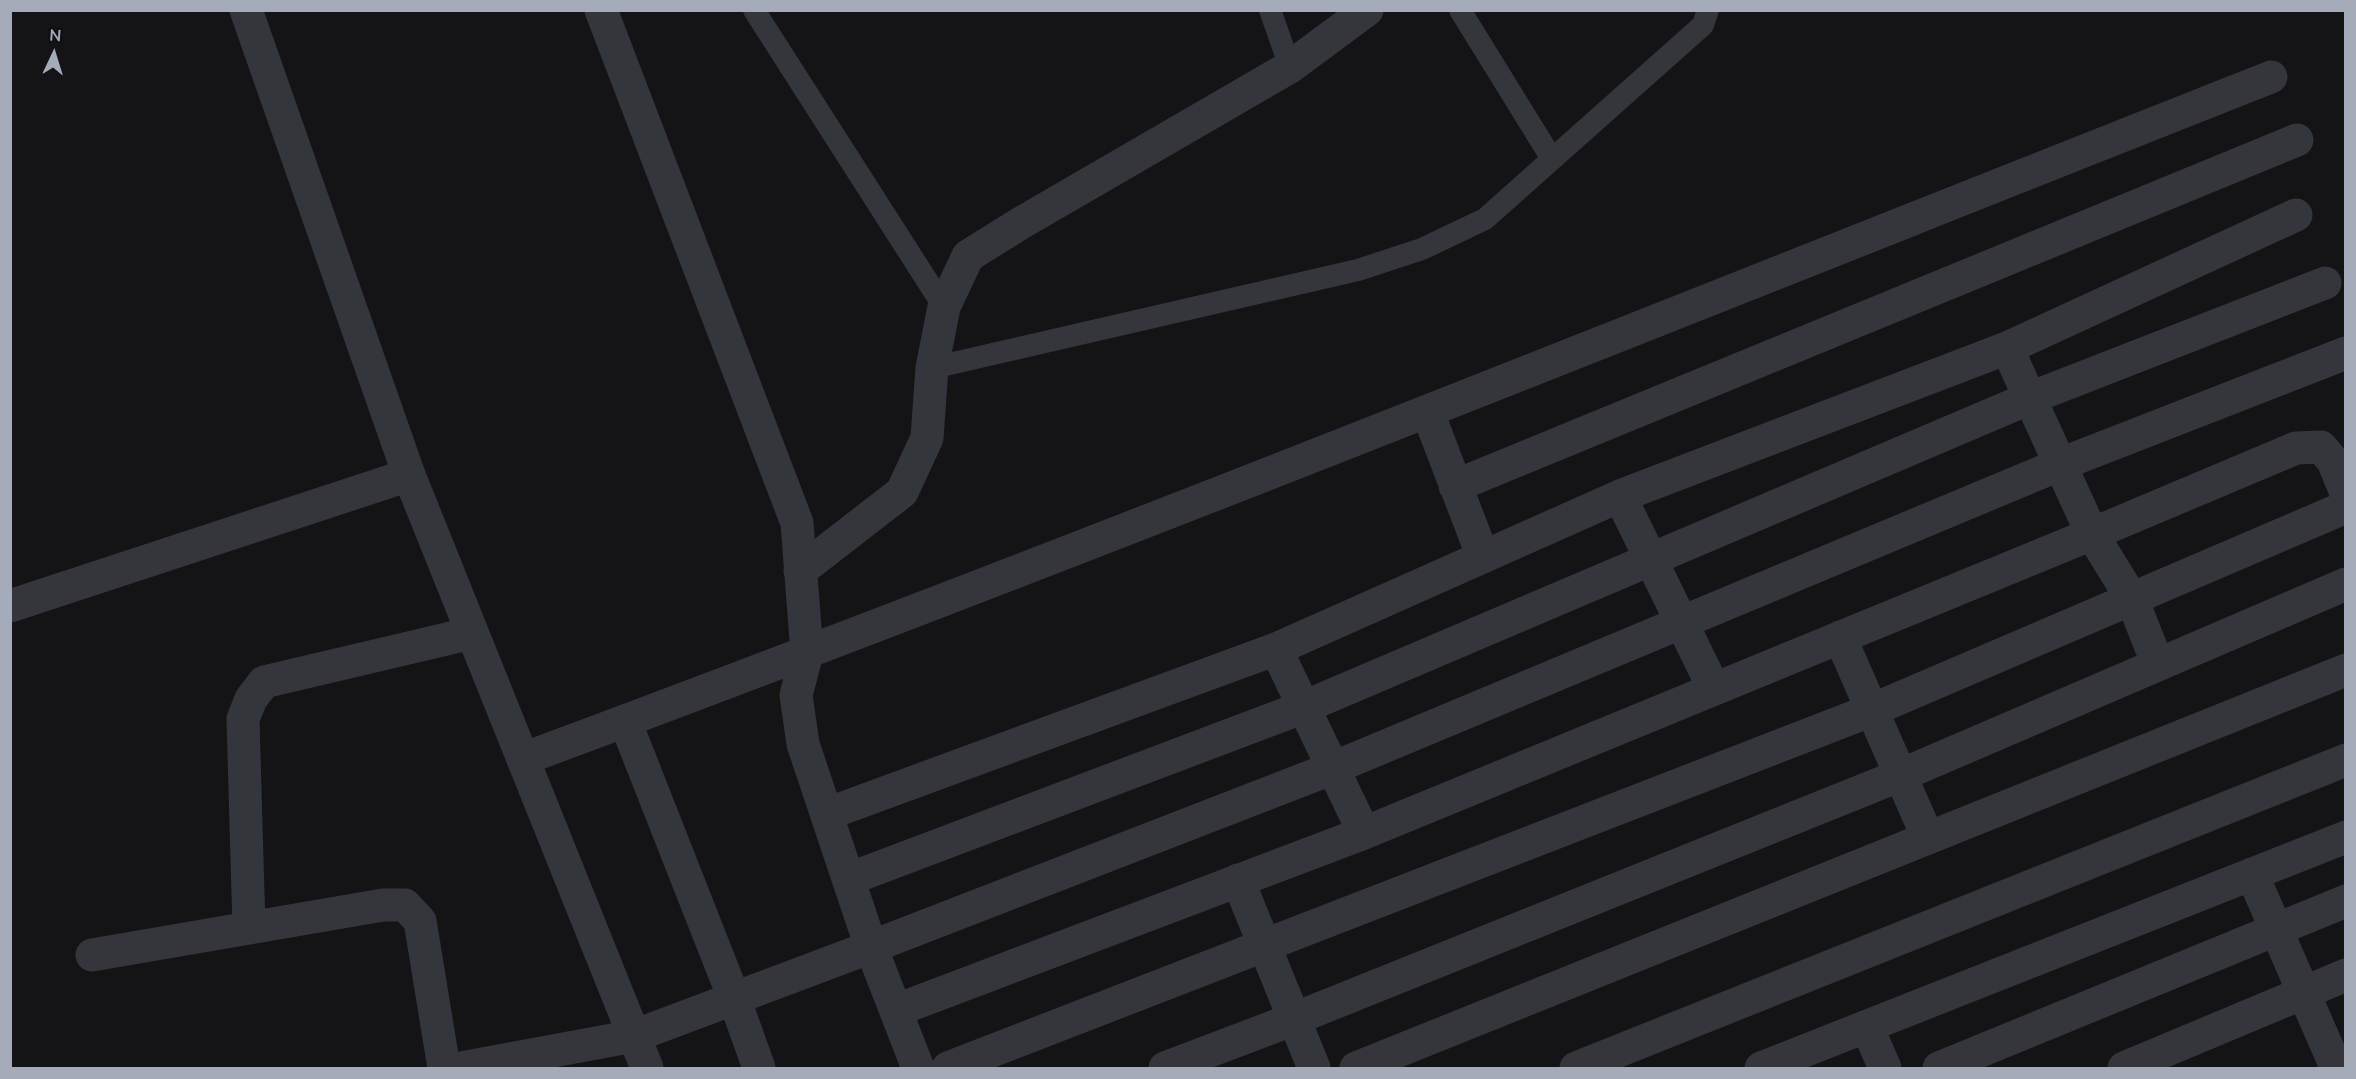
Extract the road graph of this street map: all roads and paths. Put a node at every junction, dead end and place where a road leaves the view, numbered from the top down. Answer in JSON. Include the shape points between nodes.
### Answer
{"nodes":[{"id":1,"x":246,"y":10,"type":"edge"},
{"id":2,"x":601,"y":10,"type":"edge"},
{"id":3,"x":754,"y":10,"type":"edge"},
{"id":4,"x":1270,"y":10,"type":"edge"},
{"id":5,"x":1367,"y":10,"type":"edge"},
{"id":6,"x":1460,"y":10,"type":"edge"},
{"id":7,"x":1708,"y":10,"type":"edge"},
{"id":8,"x":1290,"y":67,"type":"junction"},
{"id":9,"x":2271,"y":77,"type":"dead end"},
{"id":10,"x":2297,"y":140,"type":"dead end"},
{"id":11,"x":1552,"y":159,"type":"junction"},
{"id":12,"x":2296,"y":215,"type":"dead end"},
{"id":13,"x":2325,"y":282,"type":"dead end"},
{"id":14,"x":944,"y":308,"type":"junction"},
{"id":15,"x":2007,"y":348,"type":"junction"},
{"id":16,"x":2346,"y":353,"type":"edge"},
{"id":17,"x":932,"y":368,"type":"junction"},
{"id":18,"x":2030,"y":398,"type":"junction"},
{"id":19,"x":1428,"y":413,"type":"junction"},
{"id":20,"x":2061,"y":464,"type":"junction"},
{"id":21,"x":409,"y":474,"type":"junction"},
{"id":22,"x":1455,"y":486,"type":"junction"},
{"id":23,"x":2346,"y":493,"type":"edge"},
{"id":24,"x":1620,"y":496,"type":"junction"},
{"id":25,"x":2346,"y":507,"type":"edge"},
{"id":26,"x":2092,"y":534,"type":"junction"},
{"id":27,"x":1483,"y":557,"type":"junction"},
{"id":28,"x":1652,"y":560,"type":"junction"},
{"id":29,"x":800,"y":571,"type":"junction"},
{"id":30,"x":2346,"y":585,"type":"edge"},
{"id":31,"x":2132,"y":599,"type":"junction"},
{"id":32,"x":10,"y":606,"type":"edge"},
{"id":33,"x":1682,"y":624,"type":"junction"},
{"id":34,"x":472,"y":633,"type":"junction"},
{"id":35,"x":1840,"y":637,"type":"junction"},
{"id":36,"x":1276,"y":649,"type":"junction"},
{"id":37,"x":807,"y":653,"type":"junction"},
{"id":38,"x":2158,"y":665,"type":"junction"},
{"id":39,"x":2346,"y":670,"type":"edge"},
{"id":40,"x":1714,"y":689,"type":"junction"},
{"id":41,"x":1304,"y":707,"type":"junction"},
{"id":42,"x":1872,"y":710,"type":"junction"},
{"id":43,"x":625,"y":721,"type":"junction"},
{"id":44,"x":523,"y":759,"type":"junction"},
{"id":45,"x":2346,"y":760,"type":"edge"},
{"id":46,"x":1333,"y":768,"type":"junction"},
{"id":47,"x":1901,"y":775,"type":"junction"},
{"id":48,"x":827,"y":814,"type":"junction"},
{"id":49,"x":1364,"y":832,"type":"junction"},
{"id":50,"x":2346,"y":837,"type":"edge"},
{"id":51,"x":1928,"y":838,"type":"junction"},
{"id":52,"x":2252,"y":874,"type":"junction"},
{"id":53,"x":849,"y":879,"type":"junction"},
{"id":54,"x":1238,"y":880,"type":"junction"},
{"id":55,"x":2346,"y":901,"type":"edge"},
{"id":56,"x":249,"y":928,"type":"junction"},
{"id":57,"x":2276,"y":929,"type":"junction"},
{"id":58,"x":1264,"y":946,"type":"junction"},
{"id":59,"x":871,"y":947,"type":"junction"},
{"id":60,"x":92,"y":955,"type":"dead end"},
{"id":61,"x":2346,"y":975,"type":"edge"},
{"id":62,"x":2303,"y":992,"type":"junction"},
{"id":63,"x":734,"y":998,"type":"junction"},
{"id":64,"x":897,"y":1010,"type":"junction"},
{"id":65,"x":1294,"y":1019,"type":"junction"},
{"id":66,"x":1867,"y":1027,"type":"junction"},
{"id":67,"x":634,"y":1036,"type":"junction"},
{"id":68,"x":2338,"y":1066,"type":"edge"},
{"id":69,"x":444,"y":1068,"type":"edge"},
{"id":70,"x":461,"y":1068,"type":"edge"},
{"id":71,"x":647,"y":1068,"type":"edge"},
{"id":72,"x":759,"y":1068,"type":"edge"},
{"id":73,"x":918,"y":1068,"type":"edge"},
{"id":74,"x":948,"y":1068,"type":"edge"},
{"id":75,"x":1165,"y":1068,"type":"edge"},
{"id":76,"x":1314,"y":1068,"type":"edge"},
{"id":77,"x":1356,"y":1068,"type":"edge"},
{"id":78,"x":1576,"y":1068,"type":"edge"},
{"id":79,"x":1761,"y":1068,"type":"edge"},
{"id":80,"x":1885,"y":1068,"type":"edge"},
{"id":81,"x":1939,"y":1068,"type":"edge"},
{"id":82,"x":2124,"y":1068,"type":"edge"}],
"edges":[{"from":1,"to":21,"type":"street"},
{"from":2,"to":29,"type":"street","via":[[797,523]]},
{"from":3,"to":14,"type":"lane"},
{"from":4,"to":8,"type":"lane"},
{"from":5,"to":8,"type":"street"},
{"from":6,"to":11,"type":"lane"},
{"from":7,"to":11,"type":"lane","via":[[1703,25]]},
{"from":8,"to":14,"type":"street","via":[[968,256]]},
{"from":9,"to":19,"type":"street"},
{"from":10,"to":22,"type":"street"},
{"from":11,"to":17,"type":"lane","via":[[1485,219],[1422,249],[1358,270]]},
{"from":12,"to":15,"type":"street"},
{"from":13,"to":18,"type":"street"},
{"from":14,"to":17,"type":"street"},
{"from":15,"to":18,"type":"street"},
{"from":15,"to":24,"type":"street"},
{"from":16,"to":20,"type":"street"},
{"from":17,"to":29,"type":"street","via":[[927,438],[902,492]]},
{"from":18,"to":20,"type":"street"},
{"from":18,"to":28,"type":"street"},
{"from":19,"to":22,"type":"street"},
{"from":19,"to":37,"type":"street"},
{"from":20,"to":26,"type":"street"},
{"from":20,"to":33,"type":"street"},
{"from":21,"to":32,"type":"street"},
{"from":21,"to":34,"type":"street"},
{"from":22,"to":27,"type":"street"},
{"from":23,"to":26,"type":"street","via":[[2321,447],[2296,448]]},
{"from":24,"to":27,"type":"street"},
{"from":24,"to":28,"type":"street"},
{"from":25,"to":31,"type":"street"},
{"from":26,"to":31,"type":"street"},
{"from":26,"to":35,"type":"street"},
{"from":27,"to":36,"type":"street"},
{"from":28,"to":33,"type":"street"},
{"from":28,"to":41,"type":"street"},
{"from":29,"to":37,"type":"street"},
{"from":30,"to":38,"type":"street"},
{"from":31,"to":38,"type":"street"},
{"from":31,"to":42,"type":"street"},
{"from":33,"to":40,"type":"street"},
{"from":33,"to":46,"type":"street"},
{"from":34,"to":44,"type":"street"},
{"from":34,"to":56,"type":"street","via":[[264,682],[251,699],[243,719]]},
{"from":35,"to":40,"type":"street"},
{"from":35,"to":42,"type":"street"},
{"from":36,"to":41,"type":"street"},
{"from":36,"to":48,"type":"street"},
{"from":37,"to":43,"type":"street"},
{"from":37,"to":48,"type":"street","via":[[796,695],[803,744]]},
{"from":38,"to":47,"type":"street"},
{"from":39,"to":51,"type":"street"},
{"from":40,"to":49,"type":"street"},
{"from":41,"to":46,"type":"street"},
{"from":41,"to":53,"type":"street"},
{"from":42,"to":47,"type":"street"},
{"from":42,"to":58,"type":"street"},
{"from":43,"to":44,"type":"street"},
{"from":43,"to":63,"type":"street"},
{"from":44,"to":67,"type":"street"},
{"from":45,"to":78,"type":"street"},
{"from":46,"to":49,"type":"street"},
{"from":46,"to":59,"type":"street"},
{"from":47,"to":51,"type":"street"},
{"from":47,"to":65,"type":"street"},
{"from":48,"to":53,"type":"street"},
{"from":49,"to":54,"type":"street"},
{"from":50,"to":52,"type":"street"},
{"from":51,"to":77,"type":"street"},
{"from":52,"to":57,"type":"street"},
{"from":52,"to":66,"type":"street"},
{"from":53,"to":59,"type":"street"},
{"from":54,"to":58,"type":"street"},
{"from":54,"to":64,"type":"street"},
{"from":55,"to":57,"type":"street"},
{"from":56,"to":60,"type":"street"},
{"from":56,"to":69,"type":"street","via":[[383,905],[405,905],[420,921]]},
{"from":57,"to":62,"type":"street"},
{"from":57,"to":81,"type":"street"},
{"from":58,"to":65,"type":"street"},
{"from":58,"to":74,"type":"street"},
{"from":59,"to":63,"type":"street"},
{"from":59,"to":64,"type":"street"},
{"from":61,"to":62,"type":"street"},
{"from":62,"to":68,"type":"street"},
{"from":62,"to":82,"type":"street"},
{"from":63,"to":67,"type":"street"},
{"from":63,"to":72,"type":"street"},
{"from":64,"to":73,"type":"street"},
{"from":65,"to":75,"type":"street"},
{"from":65,"to":76,"type":"street"},
{"from":66,"to":79,"type":"street"},
{"from":66,"to":80,"type":"street"},
{"from":67,"to":70,"type":"street"},
{"from":67,"to":71,"type":"street"}]}
